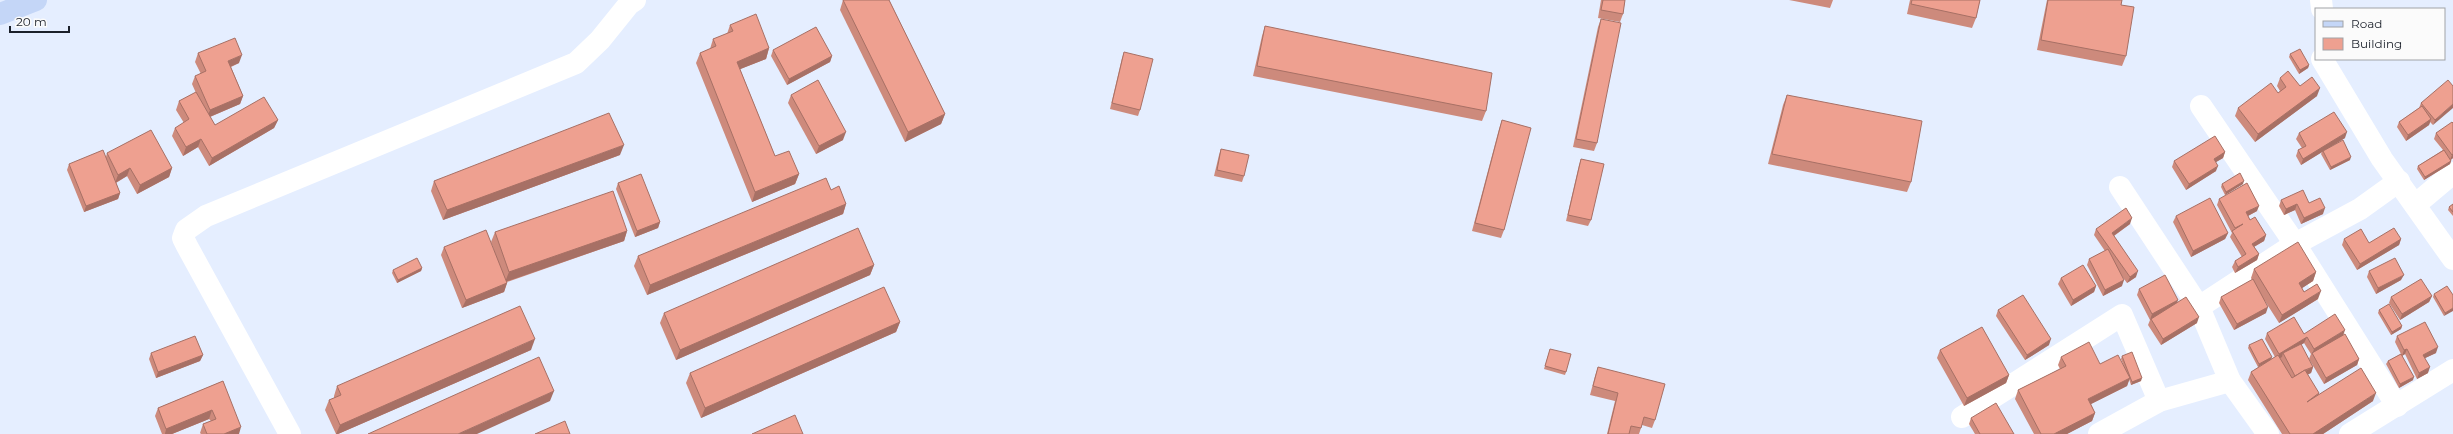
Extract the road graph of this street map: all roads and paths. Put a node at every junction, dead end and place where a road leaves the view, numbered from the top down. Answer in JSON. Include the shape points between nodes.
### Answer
{"nodes":[{"id":1,"x":36,"y":0,"type":"edge"},
{"id":2,"x":635,"y":0,"type":"edge"},
{"id":3,"x":0,"y":14,"type":"edge"},
{"id":4,"x":2323,"y":60,"type":"edge"},
{"id":5,"x":2201,"y":106,"type":"dead end"},
{"id":6,"x":2453,"y":173,"type":"edge"},
{"id":7,"x":2399,"y":181,"type":"junction"},
{"id":8,"x":2120,"y":187,"type":"dead end"},
{"id":9,"x":2415,"y":205,"type":"junction"},
{"id":10,"x":2295,"y":244,"type":"junction"},
{"id":11,"x":2453,"y":259,"type":"edge"},
{"id":12,"x":2198,"y":306,"type":"junction"},
{"id":13,"x":2453,"y":370,"type":"edge"},
{"id":14,"x":2230,"y":381,"type":"junction"},
{"id":15,"x":2159,"y":401,"type":"junction"},
{"id":16,"x":2397,"y":406,"type":"junction"},
{"id":17,"x":1962,"y":417,"type":"dead end"},
{"id":18,"x":290,"y":434,"type":"edge"},
{"id":19,"x":2099,"y":434,"type":"edge"},
{"id":20,"x":2268,"y":434,"type":"edge"},
{"id":21,"x":2350,"y":434,"type":"edge"}],
"edges":[{"from":1,"to":3,"type":"main road"},
{"from":2,"to":18,"type":"street","via":[[576,63],[206,216],[186,230],[183,238],[187,246]]},
{"from":4,"to":7,"type":"street","via":[[2382,159]]},
{"from":5,"to":10,"type":"street"},
{"from":6,"to":9,"type":"street"},
{"from":7,"to":9,"type":"street"},
{"from":7,"to":10,"type":"street","via":[[2360,209]]},
{"from":8,"to":12,"type":"street"},
{"from":9,"to":11,"type":"street"},
{"from":10,"to":12,"type":"street"},
{"from":10,"to":16,"type":"street"},
{"from":12,"to":14,"type":"street"},
{"from":13,"to":16,"type":"street"},
{"from":14,"to":15,"type":"street"},
{"from":14,"to":20,"type":"street"},
{"from":15,"to":17,"type":"street","via":[[2122,315]]},
{"from":15,"to":19,"type":"street"},
{"from":16,"to":21,"type":"street"}]}
